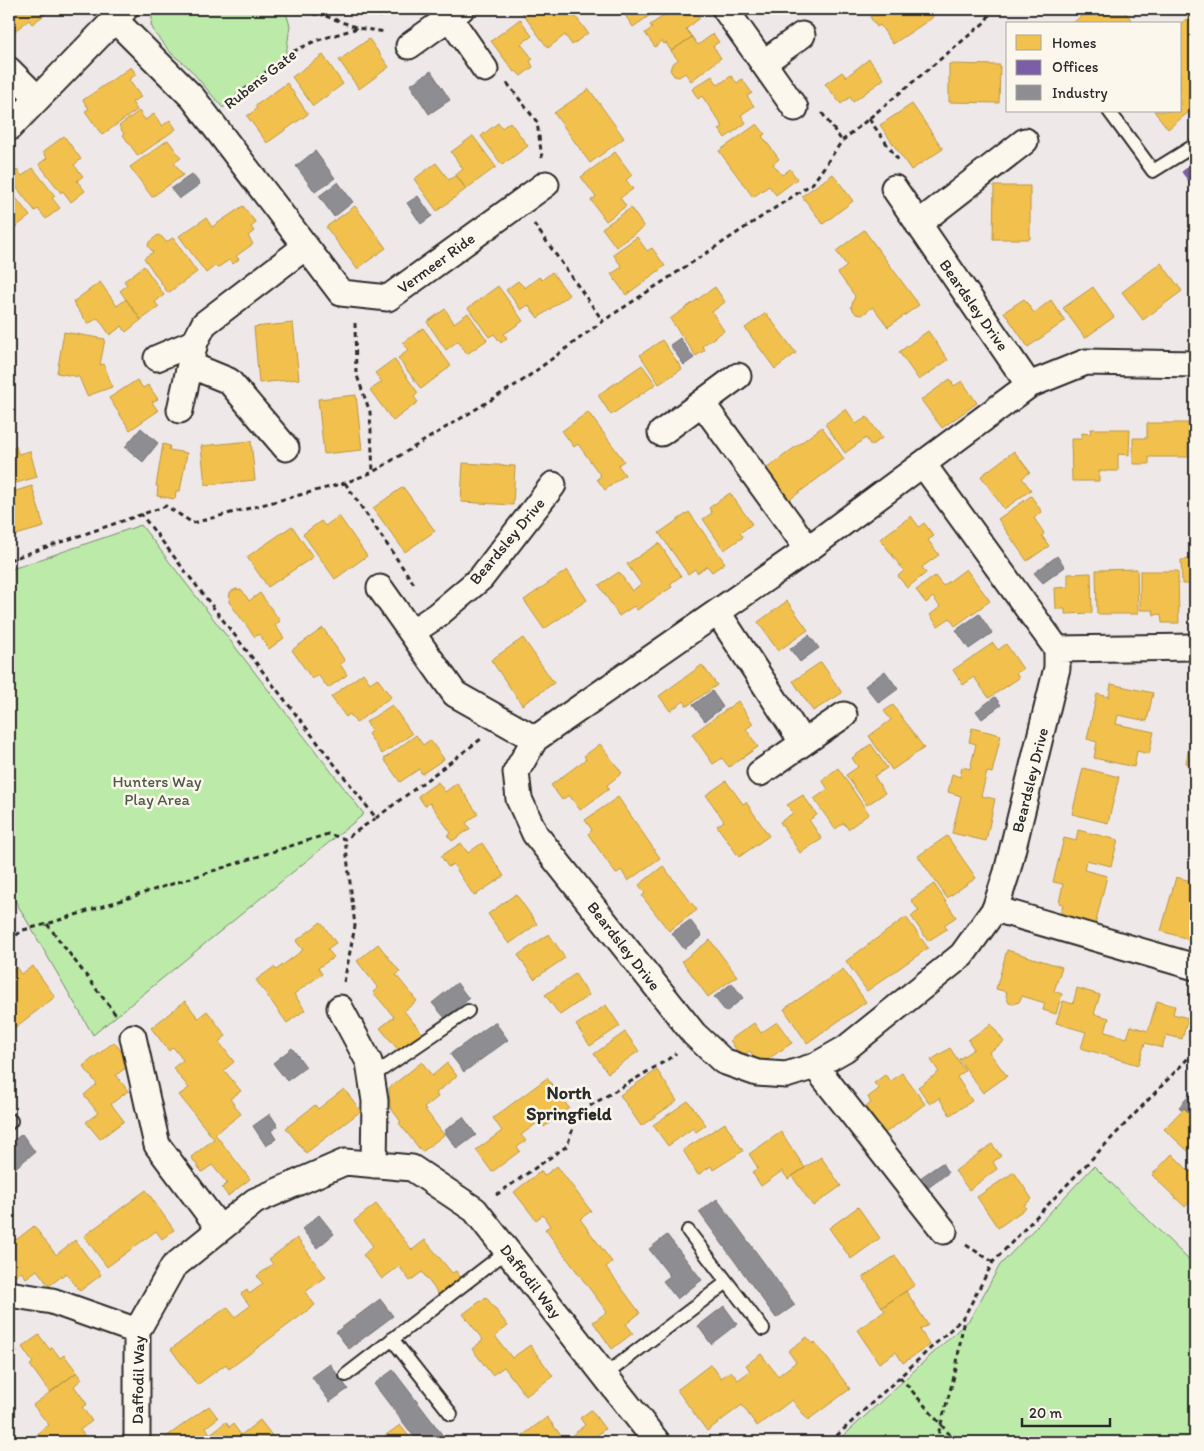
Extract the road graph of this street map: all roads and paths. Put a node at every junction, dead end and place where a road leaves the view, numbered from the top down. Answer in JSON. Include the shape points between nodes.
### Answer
{"nodes":[{"id":1,"x":322,"y":9,"type":"edge"},
{"id":2,"x":725,"y":9,"type":"edge"},
{"id":3,"x":993,"y":9,"type":"edge"},
{"id":4,"x":286,"y":11,"type":"dead end"},
{"id":5,"x":455,"y":13,"type":"edge"},
{"id":6,"x":120,"y":14,"type":"edge"},
{"id":7,"x":323,"y":14,"type":"junction"},
{"id":8,"x":802,"y":35,"type":"dead end"},
{"id":9,"x":409,"y":46,"type":"dead end"},
{"id":10,"x":763,"y":63,"type":"junction"},
{"id":11,"x":485,"y":69,"type":"joint"},
{"id":12,"x":9,"y":70,"type":"edge"},
{"id":13,"x":37,"y":98,"type":"junction"},
{"id":14,"x":795,"y":108,"type":"dead end"},
{"id":15,"x":1110,"y":112,"type":"edge"},
{"id":16,"x":869,"y":119,"type":"junction"},
{"id":17,"x":209,"y":121,"type":"junction"},
{"id":18,"x":9,"y":128,"type":"edge"},
{"id":19,"x":1025,"y":141,"type":"dead end"},
{"id":20,"x":1195,"y":145,"type":"edge"},
{"id":21,"x":546,"y":184,"type":"joint"},
{"id":22,"x":894,"y":188,"type":"joint"},
{"id":23,"x":519,"y":203,"type":"junction"},
{"id":24,"x":918,"y":224,"type":"junction"},
{"id":25,"x":305,"y":247,"type":"junction"},
{"id":26,"x":354,"y":295,"type":"junction"},
{"id":27,"x":603,"y":321,"type":"junction"},
{"id":28,"x":192,"y":354,"type":"junction"},
{"id":29,"x":157,"y":358,"type":"dead end"},
{"id":30,"x":1195,"y":364,"type":"edge"},
{"id":31,"x":738,"y":376,"type":"dead end"},
{"id":32,"x":1029,"y":385,"type":"junction"},
{"id":33,"x":702,"y":403,"type":"junction"},
{"id":34,"x":180,"y":410,"type":"dead end"},
{"id":35,"x":661,"y":433,"type":"dead end"},
{"id":36,"x":286,"y":448,"type":"dead end"},
{"id":37,"x":923,"y":464,"type":"junction"},
{"id":38,"x":373,"y":472,"type":"junction"},
{"id":39,"x":345,"y":483,"type":"junction"},
{"id":40,"x":553,"y":485,"type":"dead end"},
{"id":41,"x":141,"y":514,"type":"junction"},
{"id":42,"x":808,"y":549,"type":"junction"},
{"id":43,"x":9,"y":560,"type":"edge"},
{"id":44,"x":380,"y":588,"type":"dead end"},
{"id":45,"x":718,"y":613,"type":"junction"},
{"id":46,"x":436,"y":616,"type":"junction"},
{"id":47,"x":412,"y":632,"type":"junction"},
{"id":48,"x":1195,"y":647,"type":"edge"},
{"id":49,"x":1057,"y":649,"type":"junction"},
{"id":50,"x":844,"y":715,"type":"dead end"},
{"id":51,"x":504,"y":722,"type":"junction"},
{"id":52,"x":535,"y":739,"type":"junction"},
{"id":53,"x":802,"y":743,"type":"junction"},
{"id":54,"x":760,"y":773,"type":"dead end"},
{"id":55,"x":376,"y":818,"type":"junction"},
{"id":56,"x":345,"y":839,"type":"junction"},
{"id":57,"x":995,"y":909,"type":"junction"},
{"id":58,"x":47,"y":924,"type":"junction"},
{"id":59,"x":9,"y":941,"type":"edge"},
{"id":60,"x":1195,"y":968,"type":"edge"},
{"id":61,"x":340,"y":1008,"type":"joint"},
{"id":62,"x":468,"y":1011,"type":"dead end"},
{"id":63,"x":694,"y":1034,"type":"junction"},
{"id":64,"x":133,"y":1037,"type":"joint"},
{"id":65,"x":1195,"y":1051,"type":"edge"},
{"id":66,"x":815,"y":1066,"type":"junction"},
{"id":67,"x":371,"y":1077,"type":"junction"},
{"id":68,"x":374,"y":1164,"type":"junction"},
{"id":69,"x":475,"y":1210,"type":"junction"},
{"id":70,"x":220,"y":1229,"type":"junction"},
{"id":71,"x":688,"y":1231,"type":"dead end"},
{"id":72,"x":944,"y":1231,"type":"dead end"},
{"id":73,"x":507,"y":1250,"type":"junction"},
{"id":74,"x":727,"y":1282,"type":"junction"},
{"id":75,"x":9,"y":1294,"type":"edge"},
{"id":76,"x":964,"y":1317,"type":"junction"},
{"id":77,"x":763,"y":1329,"type":"dead end"},
{"id":78,"x":137,"y":1331,"type":"junction"},
{"id":79,"x":392,"y":1339,"type":"junction"},
{"id":80,"x":346,"y":1374,"type":"dead end"},
{"id":81,"x":606,"y":1375,"type":"junction"},
{"id":82,"x":900,"y":1377,"type":"junction"},
{"id":83,"x":451,"y":1414,"type":"dead end"},
{"id":84,"x":942,"y":1426,"type":"junction"},
{"id":85,"x":137,"y":1442,"type":"edge"},
{"id":86,"x":657,"y":1442,"type":"edge"},
{"id":87,"x":830,"y":1442,"type":"edge"},
{"id":88,"x":936,"y":1442,"type":"edge"},
{"id":89,"x":956,"y":1442,"type":"edge"}],
"edges":[{"from":1,"to":7,"type":"path"},
{"from":2,"to":10,"type":"street"},
{"from":3,"to":16,"type":"path","via":[[985,22]]},
{"from":4,"to":7,"type":"path"},
{"from":5,"to":9,"type":"street"},
{"from":5,"to":11,"type":"street"},
{"from":6,"to":13,"type":"street"},
{"from":6,"to":17,"type":"street","name":"Vermeer Ride","via":[[194,98]]},
{"from":7,"to":17,"type":"path","name":"Rubens Gate","via":[[358,28],[315,40],[286,55]]},
{"from":8,"to":10,"type":"street"},
{"from":10,"to":14,"type":"street"},
{"from":11,"to":21,"type":"path","via":[[497,70],[537,122]]},
{"from":12,"to":13,"type":"street"},
{"from":13,"to":18,"type":"street"},
{"from":15,"to":20,"type":"lane","via":[[1153,171]]},
{"from":16,"to":22,"type":"path","via":[[904,168]]},
{"from":16,"to":27,"type":"path","via":[[842,141],[813,183]]},
{"from":17,"to":25,"type":"street","name":"Vermeer Ride"},
{"from":19,"to":24,"type":"street"},
{"from":21,"to":23,"type":"street","name":"Vermeer Ride"},
{"from":22,"to":24,"type":"street","name":"Beardsley Drive"},
{"from":23,"to":26,"type":"street","name":"Vermeer Ride","via":[[388,298]]},
{"from":23,"to":27,"type":"path"},
{"from":24,"to":32,"type":"street","name":"Beardsley Drive"},
{"from":25,"to":26,"type":"street","name":"Vermeer Ride","via":[[341,293]]},
{"from":25,"to":28,"type":"street","via":[[204,324]]},
{"from":26,"to":38,"type":"path","via":[[356,373],[370,412]]},
{"from":27,"to":38,"type":"path","via":[[522,380]]},
{"from":28,"to":29,"type":"street"},
{"from":28,"to":34,"type":"street"},
{"from":28,"to":36,"type":"street","via":[[229,381]]},
{"from":30,"to":32,"type":"street","name":"Beardsley Drive","via":[[1086,362]]},
{"from":31,"to":33,"type":"street"},
{"from":32,"to":37,"type":"street","name":"Beardsley Drive"},
{"from":33,"to":35,"type":"street"},
{"from":33,"to":42,"type":"street"},
{"from":37,"to":42,"type":"street","name":"Beardsley Drive"},
{"from":37,"to":49,"type":"street"},
{"from":38,"to":39,"type":"path"},
{"from":39,"to":41,"type":"path","via":[[193,523],[166,506]]},
{"from":39,"to":46,"type":"path"},
{"from":40,"to":46,"type":"street","name":"Beardsley Drive","via":[[481,578]]},
{"from":41,"to":43,"type":"path"},
{"from":41,"to":55,"type":"path"},
{"from":42,"to":45,"type":"street","name":"Beardsley Drive"},
{"from":44,"to":47,"type":"street"},
{"from":45,"to":52,"type":"street","name":"Beardsley Drive"},
{"from":45,"to":53,"type":"street"},
{"from":46,"to":47,"type":"street","name":"Beardsley Drive"},
{"from":47,"to":51,"type":"street","via":[[455,694]]},
{"from":48,"to":49,"type":"street"},
{"from":49,"to":57,"type":"street","name":"Beardsley Drive","via":[[1057,668]]},
{"from":50,"to":53,"type":"street"},
{"from":51,"to":52,"type":"street"},
{"from":51,"to":55,"type":"path"},
{"from":52,"to":63,"type":"street","name":"Beardsley Drive","via":[[516,772],[519,799],[535,834]]},
{"from":53,"to":54,"type":"street"},
{"from":55,"to":56,"type":"path"},
{"from":56,"to":58,"type":"path","via":[[328,834]]},
{"from":56,"to":61,"type":"path","via":[[355,926]]},
{"from":57,"to":60,"type":"street"},
{"from":57,"to":66,"type":"street","name":"Beardsley Drive","via":[[962,955],[845,1049]]},
{"from":58,"to":59,"type":"path","via":[[23,930]]},
{"from":58,"to":64,"type":"path"},
{"from":61,"to":67,"type":"street","via":[[369,1062]]},
{"from":62,"to":67,"type":"lane"},
{"from":63,"to":66,"type":"street","name":"Beardsley Drive","via":[[723,1061],[757,1073],[786,1075]]},
{"from":63,"to":69,"type":"path","via":[[672,1057],[578,1113],[567,1146]]},
{"from":64,"to":70,"type":"street","via":[[157,1145]]},
{"from":65,"to":76,"type":"path","via":[[993,1262]]},
{"from":66,"to":72,"type":"street"},
{"from":67,"to":68,"type":"street"},
{"from":68,"to":69,"type":"street","name":"Daffodil Way","via":[[412,1168]]},
{"from":68,"to":70,"type":"street","name":"Daffodil Way","via":[[345,1162],[255,1201]]},
{"from":69,"to":73,"type":"street","name":"Daffodil Way"},
{"from":70,"to":78,"type":"street","name":"Daffodil Way","via":[[173,1267]]},
{"from":71,"to":74,"type":"lane"},
{"from":73,"to":79,"type":"lane"},
{"from":73,"to":81,"type":"street","name":"Daffodil Way"},
{"from":74,"to":77,"type":"lane"},
{"from":74,"to":81,"type":"lane"},
{"from":75,"to":78,"type":"street","via":[[52,1301]]},
{"from":76,"to":82,"type":"path"},
{"from":76,"to":84,"type":"path"},
{"from":78,"to":85,"type":"street","name":"Daffodil Way"},
{"from":79,"to":80,"type":"lane"},
{"from":79,"to":83,"type":"lane"},
{"from":81,"to":86,"type":"street","name":"Daffodil Way"},
{"from":82,"to":84,"type":"path"},
{"from":82,"to":87,"type":"path"},
{"from":84,"to":88,"type":"path"},
{"from":84,"to":89,"type":"path"}]}
